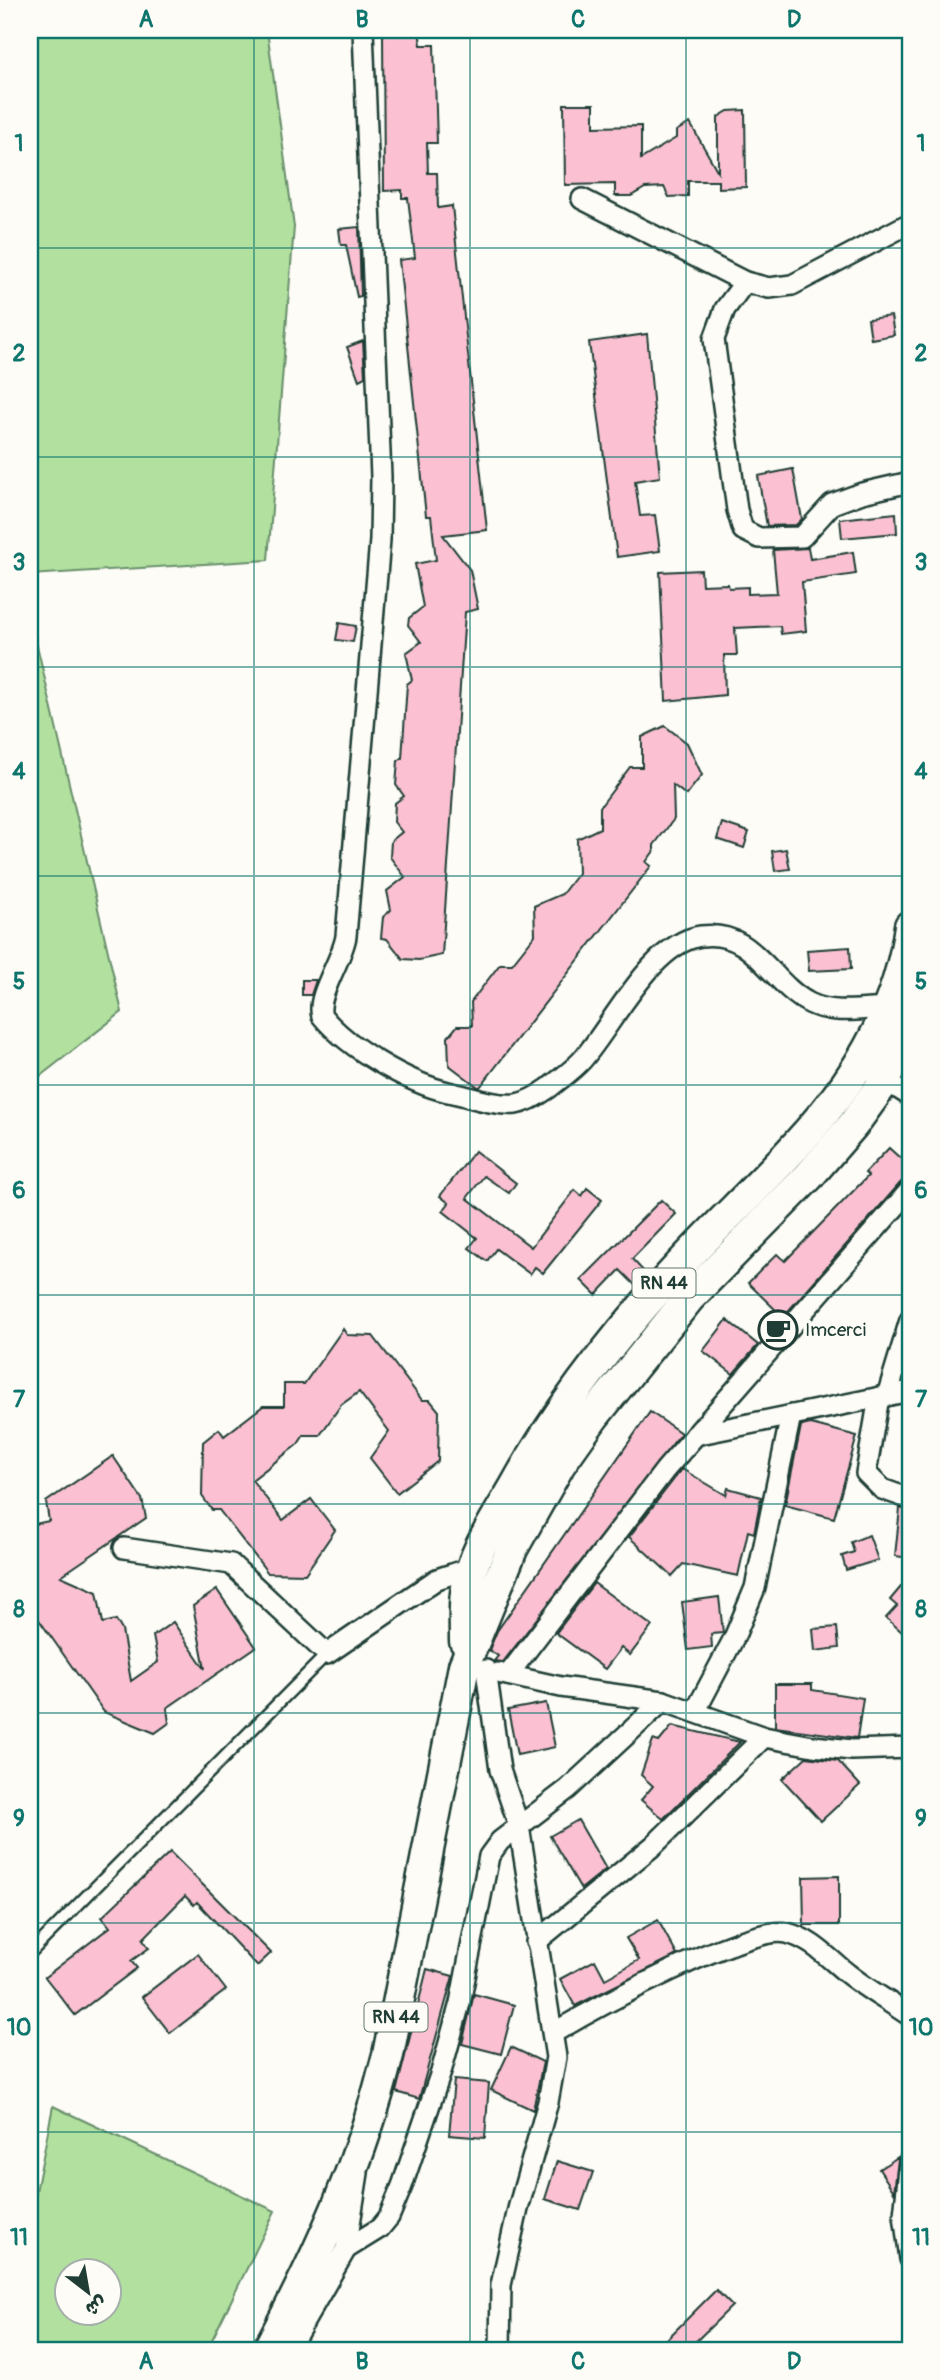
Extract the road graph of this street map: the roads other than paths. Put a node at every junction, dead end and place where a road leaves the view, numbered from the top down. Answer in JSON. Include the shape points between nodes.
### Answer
{"nodes":[{"id":1,"x":363,"y":30,"type":"edge"},
{"id":2,"x":582,"y":199,"type":"dead end"},
{"id":3,"x":910,"y":223,"type":"edge"},
{"id":4,"x":745,"y":282,"type":"junction"},
{"id":5,"x":910,"y":482,"type":"edge"},
{"id":6,"x":910,"y":926,"type":"edge"},
{"id":7,"x":888,"y":1008,"type":"junction"},
{"id":8,"x":910,"y":1028,"type":"edge"},
{"id":9,"x":872,"y":1074,"type":"junction"},
{"id":10,"x":910,"y":1096,"type":"edge"},
{"id":11,"x":910,"y":1191,"type":"edge"},
{"id":12,"x":910,"y":1320,"type":"edge"},
{"id":13,"x":910,"y":1391,"type":"edge"},
{"id":14,"x":883,"y":1396,"type":"junction"},
{"id":15,"x":791,"y":1415,"type":"junction"},
{"id":16,"x":695,"y":1435,"type":"junction"},
{"id":17,"x":910,"y":1499,"type":"edge"},
{"id":18,"x":124,"y":1548,"type":"dead end"},
{"id":19,"x":473,"y":1567,"type":"junction"},
{"id":20,"x":327,"y":1654,"type":"junction"},
{"id":21,"x":475,"y":1668,"type":"junction"},
{"id":22,"x":508,"y":1675,"type":"junction"},
{"id":23,"x":663,"y":1701,"type":"junction"},
{"id":24,"x":695,"y":1712,"type":"junction"},
{"id":25,"x":764,"y":1737,"type":"junction"},
{"id":26,"x":910,"y":1748,"type":"edge"},
{"id":27,"x":519,"y":1826,"type":"junction"},
{"id":28,"x":536,"y":1942,"type":"junction"},
{"id":29,"x":30,"y":1953,"type":"edge"},
{"id":30,"x":910,"y":2016,"type":"edge"},
{"id":31,"x":553,"y":2034,"type":"junction"},
{"id":32,"x":366,"y":2137,"type":"junction"},
{"id":33,"x":910,"y":2160,"type":"edge"},
{"id":34,"x":346,"y":2249,"type":"junction"},
{"id":35,"x":910,"y":2259,"type":"edge"},
{"id":36,"x":268,"y":2350,"type":"edge"},
{"id":37,"x":288,"y":2350,"type":"edge"},
{"id":38,"x":500,"y":2350,"type":"edge"}],
"edges":[{"from":1,"to":7,"type":"street","via":[[380,530],[346,936],[321,1001],[322,1016],[377,1060],[414,1082],[515,1104],[531,1099],[572,1070],[658,961],[695,938],[741,941],[798,996],[817,1006],[833,1010]]},
{"from":2,"to":4,"type":"street"},
{"from":3,"to":4,"type":"street","via":[[792,285],[769,288]]},
{"from":4,"to":5,"type":"street","via":[[725,309],[714,340],[743,530],[759,538],[802,537],[832,504]]},
{"from":6,"to":7,"type":"main road","number":"RN 44"},
{"from":7,"to":9,"type":"main road","number":"RN 44"},
{"from":8,"to":9,"type":"main road","number":"RN 44"},
{"from":9,"to":10,"type":"street"},
{"from":9,"to":19,"type":"main road","number":"RN 44","via":[[831,1107],[667,1279],[571,1398],[537,1448]]},
{"from":9,"to":21,"type":"main road","number":"RN 44","via":[[853,1125],[689,1298],[560,1464],[512,1549]]},
{"from":11,"to":16,"type":"street"},
{"from":12,"to":14,"type":"street"},
{"from":13,"to":14,"type":"street"},
{"from":14,"to":15,"type":"street"},
{"from":14,"to":17,"type":"street","via":[[866,1473],[883,1489]]},
{"from":15,"to":16,"type":"street"},
{"from":15,"to":24,"type":"street","via":[[755,1588]]},
{"from":16,"to":22,"type":"street"},
{"from":18,"to":20,"type":"street","via":[[231,1564]]},
{"from":19,"to":20,"type":"street","via":[[437,1579]]},
{"from":19,"to":21,"type":"main road","number":"RN 44","via":[[466,1592]]},
{"from":20,"to":29,"type":"lane"},
{"from":21,"to":22,"type":"street"},
{"from":21,"to":27,"type":"street"},
{"from":21,"to":32,"type":"main road","number":"RN 44"},
{"from":22,"to":23,"type":"street"},
{"from":23,"to":24,"type":"street"},
{"from":23,"to":27,"type":"street","via":[[568,1789]]},
{"from":24,"to":25,"type":"street"},
{"from":25,"to":26,"type":"street","via":[[852,1750]]},
{"from":25,"to":28,"type":"street","via":[[653,1846]]},
{"from":27,"to":28,"type":"street"},
{"from":27,"to":34,"type":"street","via":[[489,1856],[460,2004],[402,2186],[380,2228]]},
{"from":28,"to":31,"type":"street"},
{"from":30,"to":31,"type":"street","via":[[821,1950],[785,1932],[738,1942],[618,1994]]},
{"from":31,"to":38,"type":"street","via":[[554,2076],[500,2285]]},
{"from":32,"to":34,"type":"street"},
{"from":32,"to":36,"type":"main road","number":"RN 44","via":[[330,2227]]},
{"from":33,"to":35,"type":"street","via":[[904,2215]]},
{"from":34,"to":37,"type":"street"}]}
